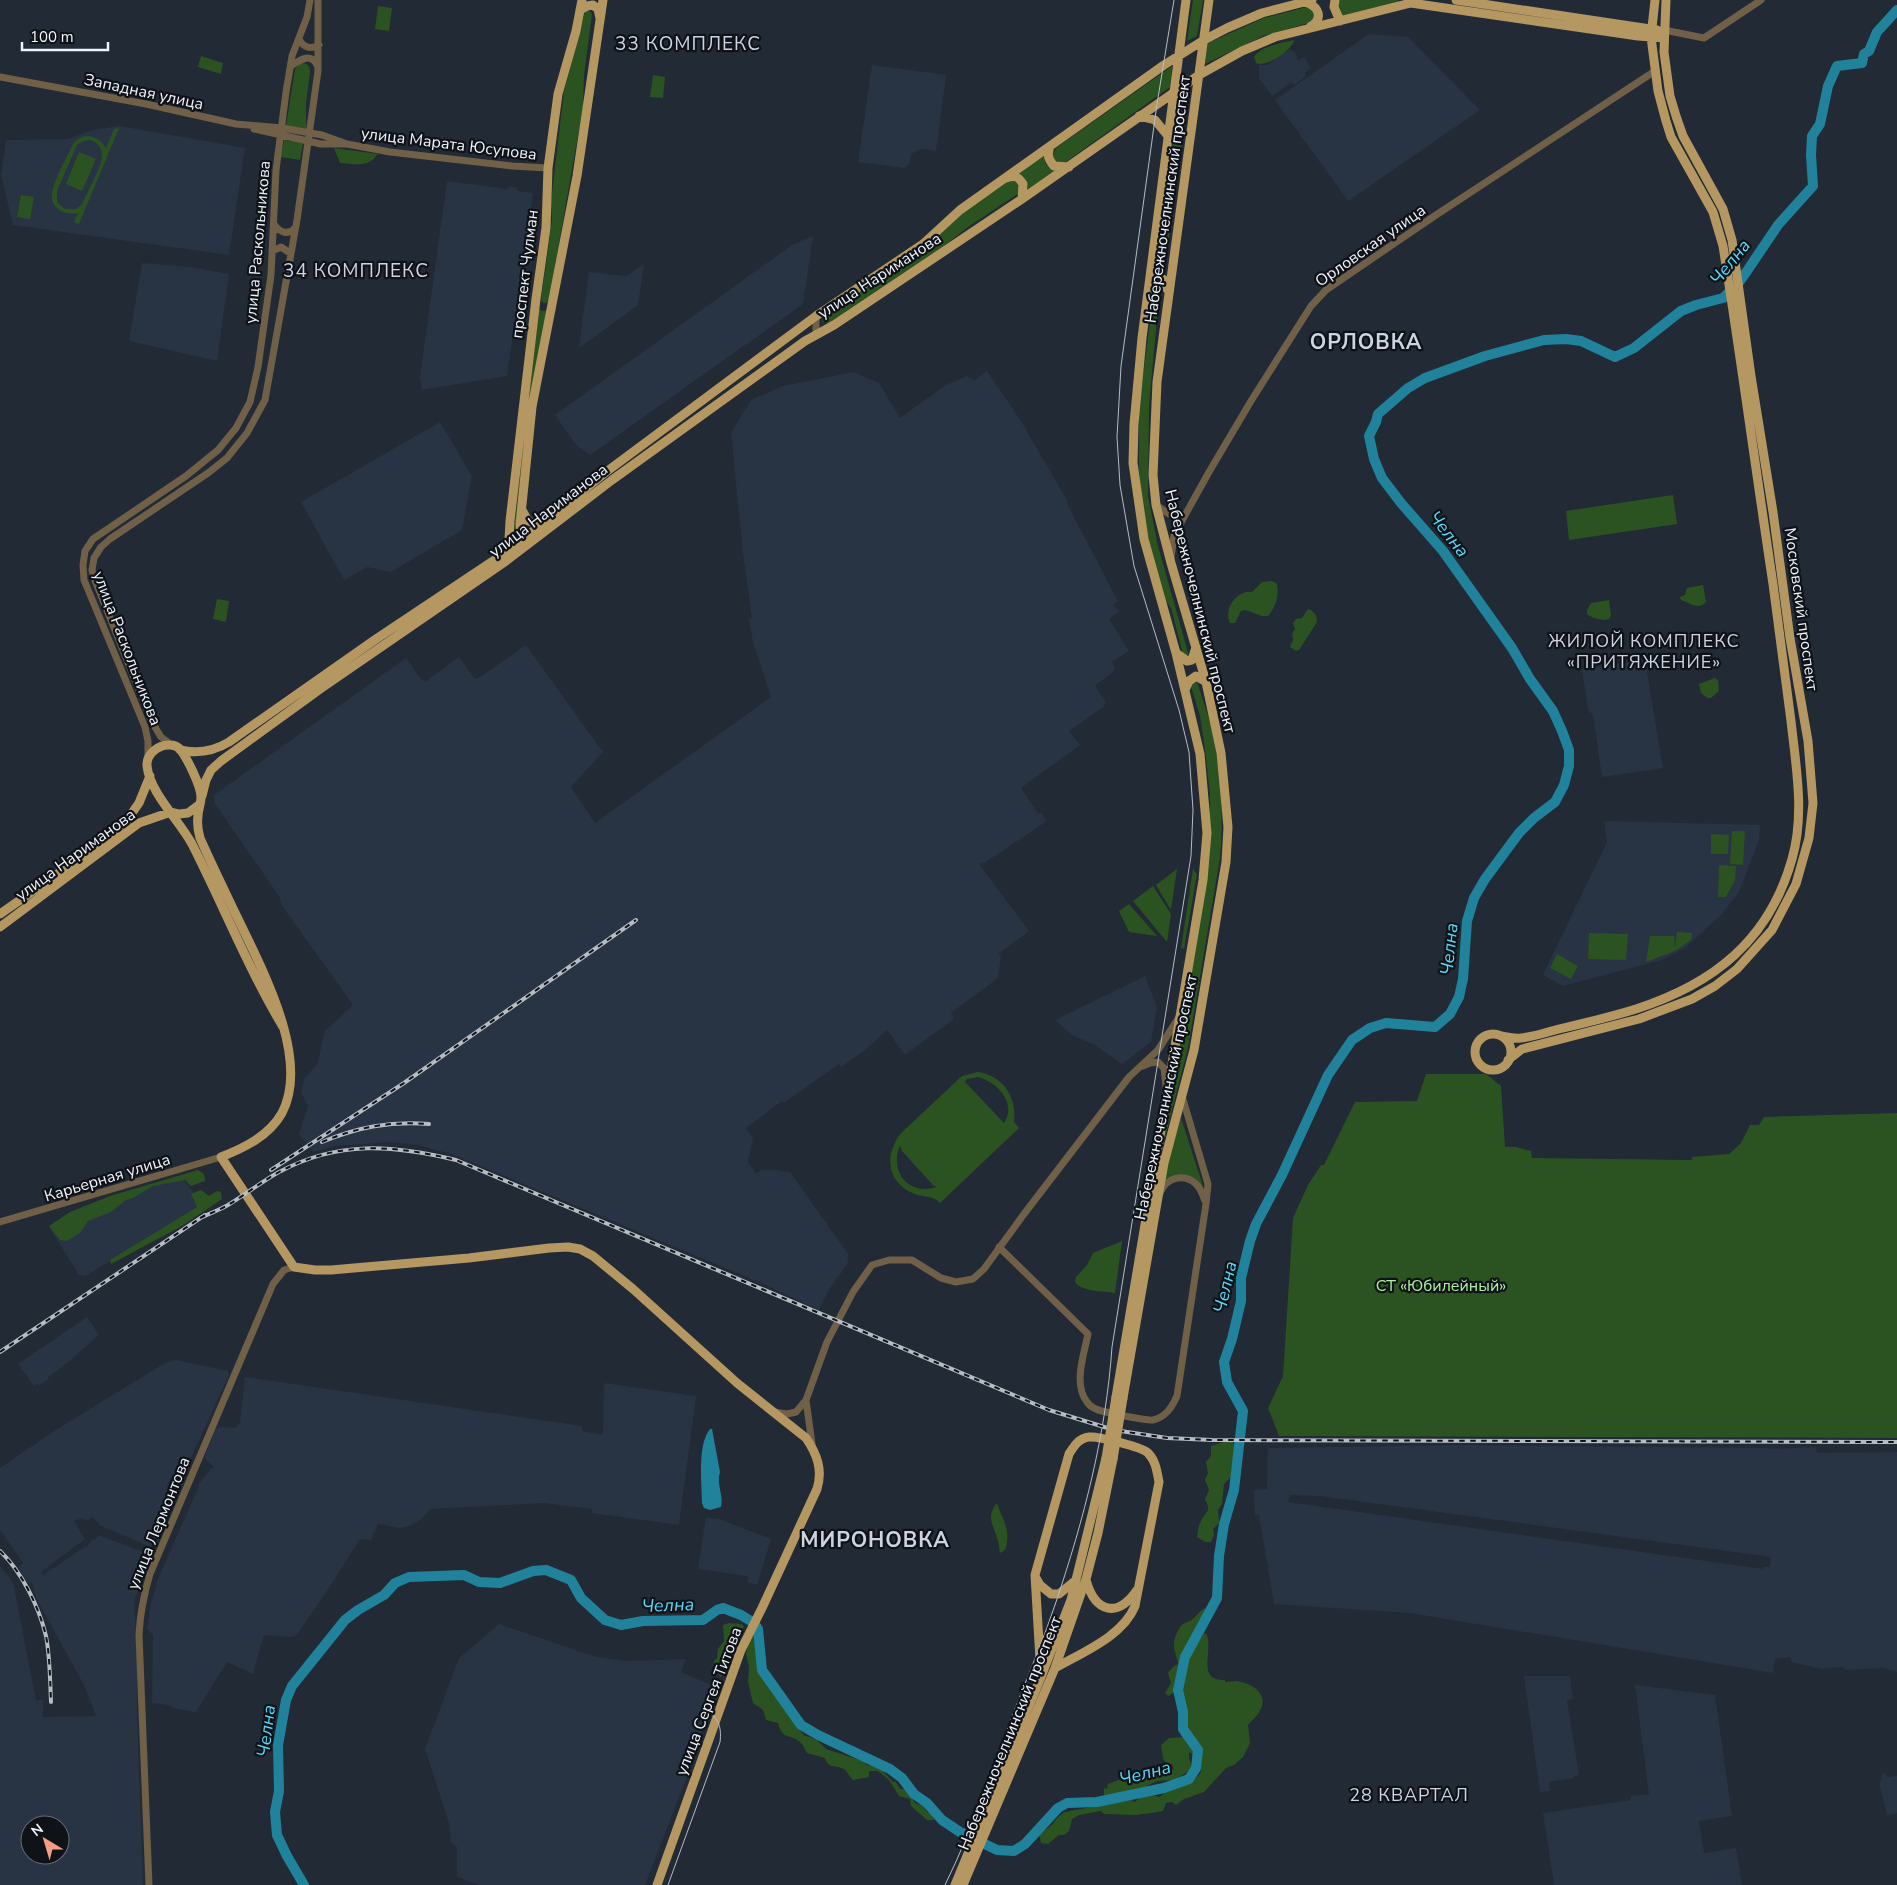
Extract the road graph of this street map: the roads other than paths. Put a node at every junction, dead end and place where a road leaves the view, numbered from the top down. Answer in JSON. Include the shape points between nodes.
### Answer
{"nodes":[{"id":1,"x":310,"y":0,"type":"edge"},
{"id":2,"x":318,"y":0,"type":"edge"},
{"id":3,"x":582,"y":0,"type":"edge"},
{"id":4,"x":603,"y":0,"type":"edge"},
{"id":5,"x":1186,"y":0,"type":"edge"},
{"id":6,"x":1209,"y":0,"type":"edge"},
{"id":7,"x":1335,"y":0,"type":"edge"},
{"id":8,"x":1456,"y":0,"type":"edge"},
{"id":9,"x":1655,"y":0,"type":"edge"},
{"id":10,"x":1666,"y":0,"type":"edge"},
{"id":11,"x":1761,"y":0,"type":"edge"},
{"id":12,"x":1308,"y":1,"type":"edge"},
{"id":13,"x":580,"y":10,"type":"junction"},
{"id":14,"x":1206,"y":17,"type":"junction"},
{"id":15,"x":600,"y":18,"type":"junction"},
{"id":16,"x":1340,"y":21,"type":"junction"},
{"id":17,"x":1227,"y":28,"type":"junction"},
{"id":18,"x":1308,"y":28,"type":"junction"},
{"id":19,"x":1652,"y":33,"type":"junction"},
{"id":20,"x":1664,"y":34,"type":"junction"},
{"id":21,"x":299,"y":39,"type":"junction"},
{"id":22,"x":1204,"y":40,"type":"junction"},
{"id":23,"x":319,"y":45,"type":"junction"},
{"id":24,"x":1180,"y":54,"type":"junction"},
{"id":25,"x":291,"y":66,"type":"junction"},
{"id":26,"x":318,"y":71,"type":"junction"},
{"id":27,"x":1655,"y":71,"type":"junction"},
{"id":28,"x":1199,"y":75,"type":"junction"},
{"id":29,"x":0,"y":77,"type":"edge"},
{"id":30,"x":1175,"y":91,"type":"junction"},
{"id":31,"x":1139,"y":116,"type":"junction"},
{"id":32,"x":236,"y":124,"type":"junction"},
{"id":33,"x":282,"y":128,"type":"junction"},
{"id":34,"x":310,"y":133,"type":"junction"},
{"id":35,"x":281,"y":136,"type":"junction"},
{"id":36,"x":1168,"y":136,"type":"junction"},
{"id":37,"x":309,"y":141,"type":"junction"},
{"id":38,"x":348,"y":144,"type":"junction"},
{"id":39,"x":1050,"y":146,"type":"junction"},
{"id":40,"x":1069,"y":167,"type":"junction"},
{"id":41,"x":548,"y":168,"type":"junction"},
{"id":42,"x":1005,"y":178,"type":"junction"},
{"id":43,"x":1022,"y":199,"type":"junction"},
{"id":44,"x":274,"y":224,"type":"junction"},
{"id":45,"x":295,"y":228,"type":"junction"},
{"id":46,"x":272,"y":251,"type":"junction"},
{"id":47,"x":290,"y":253,"type":"junction"},
{"id":48,"x":1149,"y":292,"type":"junction"},
{"id":49,"x":1168,"y":294,"type":"junction"},
{"id":50,"x":536,"y":299,"type":"junction"},
{"id":51,"x":552,"y":302,"type":"junction"},
{"id":52,"x":816,"y":316,"type":"junction"},
{"id":53,"x":1740,"y":322,"type":"junction"},
{"id":54,"x":816,"y":334,"type":"junction"},
{"id":55,"x":606,"y":472,"type":"junction"},
{"id":56,"x":612,"y":480,"type":"junction"},
{"id":57,"x":1156,"y":505,"type":"junction"},
{"id":58,"x":522,"y":509,"type":"junction"},
{"id":59,"x":1182,"y":520,"type":"junction"},
{"id":60,"x":545,"y":522,"type":"junction"},
{"id":61,"x":524,"y":542,"type":"junction"},
{"id":62,"x":514,"y":549,"type":"junction"},
{"id":63,"x":1171,"y":563,"type":"junction"},
{"id":64,"x":1196,"y":646,"type":"junction"},
{"id":65,"x":1176,"y":653,"type":"junction"},
{"id":66,"x":1206,"y":682,"type":"junction"},
{"id":67,"x":1185,"y":690,"type":"junction"},
{"id":68,"x":176,"y":747,"type":"junction"},
{"id":69,"x":148,"y":759,"type":"junction"},
{"id":70,"x":150,"y":776,"type":"junction"},
{"id":71,"x":201,"y":800,"type":"junction"},
{"id":72,"x":171,"y":812,"type":"junction"},
{"id":73,"x":0,"y":914,"type":"edge"},
{"id":74,"x":0,"y":927,"type":"edge"},
{"id":75,"x":1179,"y":1017,"type":"junction"},
{"id":76,"x":282,"y":1027,"type":"junction"},
{"id":77,"x":1501,"y":1036,"type":"junction"},
{"id":78,"x":1508,"y":1060,"type":"junction"},
{"id":79,"x":1138,"y":1069,"type":"junction"},
{"id":80,"x":1167,"y":1089,"type":"junction"},
{"id":81,"x":1182,"y":1095,"type":"junction"},
{"id":82,"x":221,"y":1157,"type":"junction"},
{"id":83,"x":1156,"y":1203,"type":"junction"},
{"id":84,"x":1206,"y":1204,"type":"junction"},
{"id":85,"x":0,"y":1222,"type":"edge"},
{"id":86,"x":1000,"y":1247,"type":"junction"},
{"id":87,"x":294,"y":1267,"type":"junction"},
{"id":88,"x":1120,"y":1398,"type":"junction"},
{"id":89,"x":806,"y":1400,"type":"junction"},
{"id":90,"x":774,"y":1412,"type":"junction"},
{"id":91,"x":813,"y":1448,"type":"junction"},
{"id":92,"x":1035,"y":1575,"type":"junction"},
{"id":93,"x":1081,"y":1579,"type":"junction"},
{"id":94,"x":1138,"y":1588,"type":"junction"},
{"id":95,"x":1055,"y":1668,"type":"junction"},
{"id":96,"x":1041,"y":1677,"type":"junction"},
{"id":97,"x":993,"y":1803,"type":"junction"},
{"id":98,"x":969,"y":1864,"type":"junction"},
{"id":99,"x":149,"y":1885,"type":"edge"},
{"id":100,"x":657,"y":1885,"type":"edge"},
{"id":101,"x":955,"y":1885,"type":"edge"},
{"id":102,"x":963,"y":1885,"type":"edge"}],
"edges":[{"from":1,"to":21,"type":"street","name":"улица Раскольникова"},
{"from":2,"to":23,"type":"street","name":"улица Раскольникова"},
{"from":3,"to":13,"type":"main road","name":"проспект Чулман"},
{"from":4,"to":15,"type":"main road","name":"проспект Чулман"},
{"from":5,"to":24,"type":"main road","name":"Набережночелнинский проспект"},
{"from":6,"to":14,"type":"main road","name":"Набережночелнинский проспект"},
{"from":7,"to":16,"type":"main road","via":[[1334,7]]},
{"from":8,"to":19,"type":"main road"},
{"from":9,"to":19,"type":"main road","name":"Московский проспект"},
{"from":10,"to":20,"type":"main road","name":"Московский проспект"},
{"from":11,"to":20,"type":"street","via":[[1704,38]]},
{"from":12,"to":17,"type":"main road","name":"улица Нариманова","via":[[1262,13]]},
{"from":12,"to":18,"type":"main road","via":[[1318,9],[1319,16],[1316,24]]},
{"from":13,"to":15,"type":"main road","via":[[593,5],[598,9]]},
{"from":13,"to":41,"type":"main road","name":"проспект Чулман","via":[[558,94]]},
{"from":14,"to":17,"type":"main road","via":[[1216,26]]},
{"from":14,"to":22,"type":"main road","name":"Набережночелнинский проспект"},
{"from":15,"to":51,"type":"main road","name":"проспект Чулман","via":[[578,176]]},
{"from":16,"to":18,"type":"main road","name":"улица Нариманова"},
{"from":16,"to":19,"type":"main road","name":"улица Нариманова","via":[[1402,5],[1419,4]]},
{"from":17,"to":22,"type":"main road","name":"улица Нариманова"},
{"from":18,"to":28,"type":"main road","name":"улица Нариманова","via":[[1242,51]]},
{"from":19,"to":20,"type":"main road"},
{"from":19,"to":27,"type":"main road","name":"Московский проспект"},
{"from":20,"to":53,"type":"main road","name":"Московский проспект","via":[[1668,82],[1676,116],[1683,136],[1723,209],[1732,240]]},
{"from":21,"to":23,"type":"street","via":[[307,47]]},
{"from":21,"to":25,"type":"street","name":"улица Раскольникова"},
{"from":22,"to":24,"type":"main road","name":"улица Нариманова"},
{"from":22,"to":28,"type":"main road","name":"Набережночелнинский проспект"},
{"from":23,"to":26,"type":"street","name":"улица Раскольникова"},
{"from":24,"to":30,"type":"main road","name":"Набережночелнинский проспект"},
{"from":24,"to":39,"type":"main road","name":"улица Нариманова"},
{"from":25,"to":26,"type":"street","via":[[301,58],[307,58],[316,63]]},
{"from":25,"to":33,"type":"street","name":"улица Раскольникова"},
{"from":26,"to":34,"type":"street","name":"улица Раскольникова"},
{"from":27,"to":53,"type":"main road","name":"Московский проспект","via":[[1671,137],[1713,212]]},
{"from":27,"to":59,"type":"street","name":"Орловская улица","via":[[1326,290],[1312,306],[1251,401]]},
{"from":28,"to":30,"type":"main road","name":"улица Нариманова"},
{"from":28,"to":49,"type":"main road","name":"Набережночелнинский проспект"},
{"from":29,"to":32,"type":"street","name":"Западная улица"},
{"from":30,"to":31,"type":"main road","name":"улица Нариманова"},
{"from":30,"to":36,"type":"main road","name":"Набережночелнинский проспект"},
{"from":31,"to":36,"type":"main road","via":[[1155,120]]},
{"from":31,"to":40,"type":"main road","name":"улица Нариманова"},
{"from":32,"to":33,"type":"street","name":"Западная улица"},
{"from":32,"to":35,"type":"street"},
{"from":33,"to":34,"type":"street"},
{"from":33,"to":35,"type":"street","name":"улица Раскольникова"},
{"from":34,"to":37,"type":"street","name":"улица Раскольникова"},
{"from":34,"to":38,"type":"street"},
{"from":35,"to":37,"type":"street"},
{"from":35,"to":44,"type":"street","name":"улица Раскольникова"},
{"from":36,"to":48,"type":"main road","name":"Набережночелнинский проспект"},
{"from":37,"to":38,"type":"street"},
{"from":37,"to":45,"type":"street","name":"улица Раскольникова"},
{"from":38,"to":41,"type":"street","name":"улица Марата Юсупова","via":[[390,152]]},
{"from":39,"to":40,"type":"main road","via":[[1049,160],[1054,166]]},
{"from":39,"to":42,"type":"main road","name":"улица Нариманова"},
{"from":40,"to":43,"type":"main road","name":"улица Нариманова"},
{"from":41,"to":50,"type":"main road","name":"проспект Чулман","via":[[546,228]]},
{"from":42,"to":43,"type":"main road","via":[[1013,175],[1019,178],[1023,184]]},
{"from":42,"to":52,"type":"main road","name":"улица Нариманова","via":[[960,210],[923,244]]},
{"from":43,"to":54,"type":"main road","name":"улица Нариманова"},
{"from":44,"to":45,"type":"street","via":[[286,233]]},
{"from":44,"to":46,"type":"street","name":"улица Раскольникова"},
{"from":45,"to":47,"type":"street","name":"улица Раскольникова"},
{"from":46,"to":47,"type":"street","via":[[281,247]]},
{"from":46,"to":69,"type":"street","name":"улица Раскольникова","via":[[258,367],[250,402],[242,418],[227,441],[204,462],[101,533],[85,551],[84,580],[145,727]]},
{"from":47,"to":68,"type":"street","name":"улица Раскольникова","via":[[265,400],[247,433],[227,458],[110,539],[94,558],[94,578],[152,722],[161,737]]},
{"from":48,"to":49,"type":"main road","via":[[1153,279],[1157,277],[1166,281]]},
{"from":48,"to":65,"type":"main road","name":"Набережночелнинский проспект","via":[[1137,384],[1133,463],[1144,539]]},
{"from":49,"to":57,"type":"main road","name":"Набережночелнинский проспект","via":[[1157,382],[1153,475]]},
{"from":50,"to":51,"type":"main road","via":[[543,308]]},
{"from":50,"to":62,"type":"main road","name":"проспект Чулман","via":[[510,521],[509,539]]},
{"from":51,"to":58,"type":"main road","name":"проспект Чулман","via":[[532,407]]},
{"from":52,"to":54,"type":"street"},
{"from":52,"to":55,"type":"main road","name":"улица Нариманова"},
{"from":53,"to":77,"type":"main road","name":"Московский проспект","via":[[1742,380],[1781,641],[1798,781],[1799,811],[1792,860],[1761,926],[1731,959],[1712,974],[1661,1001],[1626,1012],[1520,1039]]},
{"from":53,"to":78,"type":"main road","name":"Московский проспект","via":[[1808,741],[1813,803],[1803,863],[1772,930],[1737,969],[1715,986],[1667,1010],[1522,1049]]},
{"from":54,"to":56,"type":"main road","name":"улица Нариманова"},
{"from":55,"to":56,"type":"main road","via":[[606,479]]},
{"from":55,"to":60,"type":"main road","name":"улица Нариманова"},
{"from":56,"to":61,"type":"main road","name":"улица Нариманова"},
{"from":57,"to":59,"type":"street"},
{"from":57,"to":63,"type":"main road","name":"Набережночелнинский проспект"},
{"from":58,"to":60,"type":"main road","via":[[528,521]]},
{"from":58,"to":61,"type":"main road","name":"проспект Чулман","via":[[520,532]]},
{"from":59,"to":63,"type":"street","name":"Орловская улица","via":[[1174,536]]},
{"from":60,"to":61,"type":"main road","name":"улица Нариманова"},
{"from":61,"to":62,"type":"main road","name":"улица Нариманова"},
{"from":62,"to":68,"type":"main road","name":"улица Нариманова","via":[[376,639],[229,742],[203,751],[187,752]]},
{"from":62,"to":71,"type":"main road","name":"улица Нариманова","via":[[221,761],[208,775]]},
{"from":63,"to":64,"type":"main road","name":"Набережночелнинский проспект"},
{"from":64,"to":65,"type":"main road","via":[[1192,660],[1187,661]]},
{"from":64,"to":66,"type":"main road","name":"Набережночелнинский проспект"},
{"from":65,"to":67,"type":"main road","name":"Набережночелнинский проспект"},
{"from":66,"to":67,"type":"main road","via":[[1196,676]]},
{"from":66,"to":81,"type":"main road","name":"Набережночелнинский проспект","via":[[1226,792],[1226,862],[1194,1050]]},
{"from":67,"to":75,"type":"main road","name":"Набережночелнинский проспект","via":[[1200,754],[1208,833]]},
{"from":68,"to":69,"type":"main road","via":[[158,748]]},
{"from":68,"to":71,"type":"main road","via":[[194,776]]},
{"from":69,"to":70,"type":"main road"},
{"from":70,"to":72,"type":"main road","via":[[162,802]]},
{"from":70,"to":73,"type":"main road","name":"улица Нариманова","via":[[139,803],[127,820],[83,856]]},
{"from":71,"to":72,"type":"main road","name":"улица Нариманова","via":[[188,813]]},
{"from":71,"to":76,"type":"main road","name":"улица Нариманова","via":[[197,822],[200,838],[266,975]]},
{"from":72,"to":74,"type":"main road","name":"улица Нариманова","via":[[139,823]]},
{"from":72,"to":76,"type":"main road","via":[[191,844]]},
{"from":75,"to":79,"type":"street","via":[[1158,1050]]},
{"from":75,"to":80,"type":"main road","name":"Набережночелнинский проспект"},
{"from":76,"to":82,"type":"main road","via":[[291,1071],[282,1113],[255,1140]]},
{"from":77,"to":78,"type":"main road","via":[[1510,1045]]},
{"from":77,"to":78,"type":"main road","name":"Московский проспект","via":[[1493,1034],[1480,1039],[1475,1047],[1476,1057],[1482,1066],[1491,1069]]},
{"from":79,"to":80,"type":"street","via":[[1158,1062],[1164,1068]]},
{"from":79,"to":86,"type":"street"},
{"from":80,"to":88,"type":"main road","name":"Набережночелнинский проспект"},
{"from":81,"to":83,"type":"main road","name":"Набережночелнинский проспект"},
{"from":81,"to":84,"type":"street","via":[[1208,1184]]},
{"from":82,"to":85,"type":"street","name":"Карьерная улица"},
{"from":82,"to":87,"type":"main road"},
{"from":83,"to":84,"type":"street","via":[[1165,1184],[1174,1178],[1185,1178],[1195,1183]]},
{"from":83,"to":88,"type":"main road","name":"Набережночелнинский проспект"},
{"from":84,"to":86,"type":"street","via":[[1177,1396],[1164,1415],[1152,1420],[1095,1409],[1086,1402],[1080,1376],[1088,1334]]},
{"from":86,"to":89,"type":"street","via":[[973,1279],[956,1282],[941,1278],[912,1260],[889,1260],[872,1265],[853,1292],[830,1336]]},
{"from":87,"to":90,"type":"main road","via":[[331,1270],[549,1248],[580,1249],[633,1289],[736,1383]]},
{"from":87,"to":99,"type":"street","name":"улица Лермонтова","via":[[284,1270],[273,1284],[144,1594],[139,1635]]},
{"from":88,"to":93,"type":"main road","name":"Набережночелнинский проспект","bridge":true},
{"from":89,"to":90,"type":"street","via":[[796,1412]]},
{"from":89,"to":91,"type":"street"},
{"from":90,"to":91,"type":"main road","via":[[806,1438]]},
{"from":91,"to":100,"type":"main road","name":"улица Сергея Титова","via":[[820,1475],[817,1489],[741,1650]]},
{"from":92,"to":93,"type":"main road","via":[[1040,1585],[1051,1594],[1059,1594]]},
{"from":92,"to":94,"type":"main road","via":[[1069,1454],[1075,1445],[1090,1437],[1137,1447],[1156,1465],[1159,1482]]},
{"from":92,"to":96,"type":"main road"},
{"from":93,"to":94,"type":"main road","via":[[1103,1607],[1115,1608],[1128,1602]]},
{"from":93,"to":95,"type":"main road","name":"Набережночелнинский проспект"},
{"from":93,"to":96,"type":"main road","name":"Набережночелнинский проспект"},
{"from":94,"to":95,"type":"main road","via":[[1130,1618],[1117,1632]]},
{"from":95,"to":97,"type":"main road","name":"Набережночелнинский проспект"},
{"from":96,"to":97,"type":"main road","name":"Набережночелнинский проспект"},
{"from":97,"to":98,"type":"main road","name":"Набережночелнинский проспект"},
{"from":98,"to":101,"type":"main road","name":"Набережночелнинский проспект"},
{"from":98,"to":102,"type":"main road","name":"Набережночелнинский проспект"}]}
